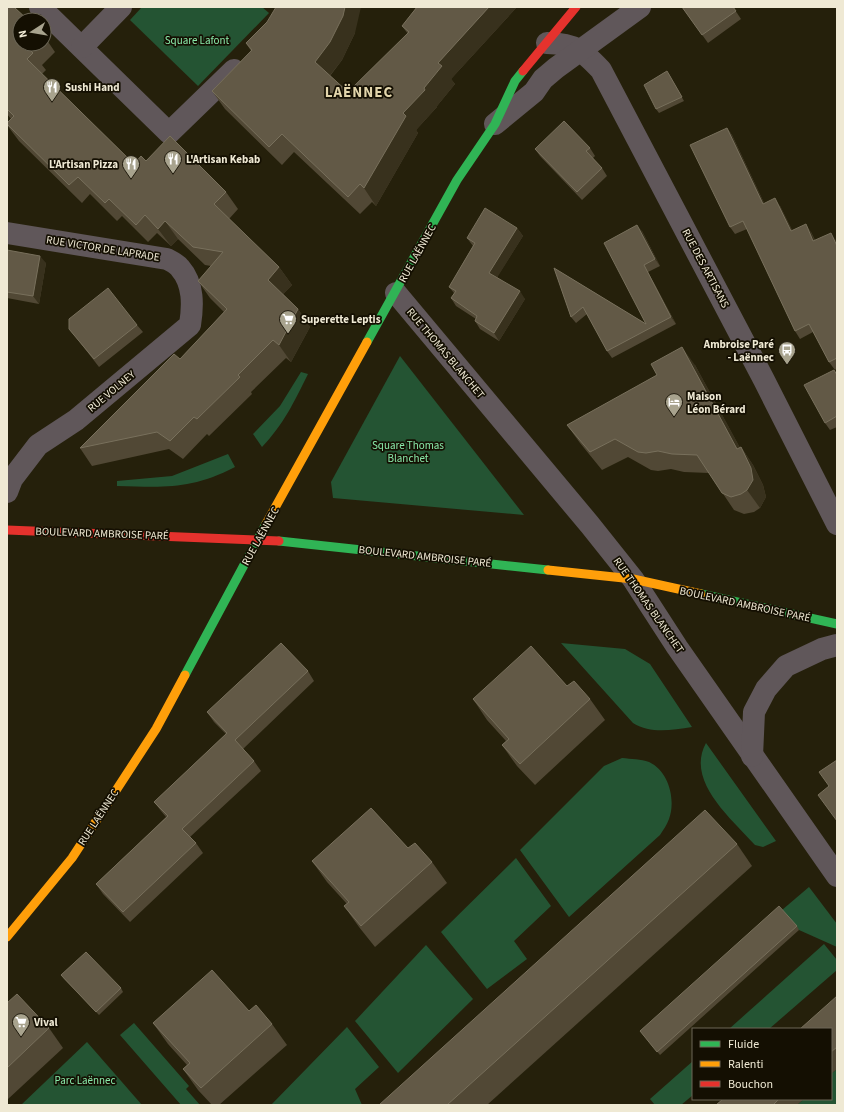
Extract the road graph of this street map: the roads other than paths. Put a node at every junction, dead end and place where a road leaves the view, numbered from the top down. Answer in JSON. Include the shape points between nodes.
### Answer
{"nodes":[{"id":1,"x":40,"y":7,"type":"edge"},
{"id":2,"x":121,"y":7,"type":"edge"},
{"id":3,"x":576,"y":7,"type":"edge"},
{"id":4,"x":640,"y":7,"type":"edge"},
{"id":5,"x":547,"y":43,"type":"junction"},
{"id":6,"x":82,"y":46,"type":"junction"},
{"id":7,"x":582,"y":50,"type":"junction"},
{"id":8,"x":246,"y":57,"type":"edge"},
{"id":9,"x":495,"y":124,"type":"junction"},
{"id":10,"x":7,"y":232,"type":"edge"},
{"id":11,"x":188,"y":282,"type":"joint"},
{"id":12,"x":396,"y":293,"type":"junction"},
{"id":13,"x":7,"y":492,"type":"edge"},
{"id":14,"x":837,"y":524,"type":"edge"},
{"id":15,"x":7,"y":530,"type":"edge"},
{"id":16,"x":258,"y":539,"type":"junction"},
{"id":17,"x":633,"y":579,"type":"junction"},
{"id":18,"x":837,"y":624,"type":"edge"},
{"id":19,"x":837,"y":644,"type":"edge"},
{"id":20,"x":752,"y":756,"type":"junction"},
{"id":21,"x":837,"y":876,"type":"edge"},
{"id":22,"x":7,"y":936,"type":"edge"}],
"edges":[{"from":1,"to":6,"type":"street"},
{"from":2,"to":6,"type":"street"},
{"from":3,"to":5,"type":"street","name":"RUE LAËNNEC"},
{"from":4,"to":7,"type":"street","name":"RUE LAËNNEC"},
{"from":5,"to":7,"type":"street","name":"RUE DES ARTISANS","via":[[560,43]]},
{"from":5,"to":9,"type":"street","name":"RUE LAËNNEC","via":[[515,81]]},
{"from":6,"to":8,"type":"street","via":[[169,133]]},
{"from":7,"to":9,"type":"street","name":"RUE LAËNNEC","via":[[543,79],[534,92]]},
{"from":7,"to":14,"type":"street","name":"RUE DES ARTISANS","via":[[601,70],[615,94]]},
{"from":9,"to":12,"type":"street","name":"RUE LAËNNEC","via":[[458,180]]},
{"from":10,"to":11,"type":"street","name":"RUE VICTOR DE LAPRADE","via":[[167,259],[180,267]]},
{"from":11,"to":13,"type":"street","name":"RUE VOLNEY","via":[[193,304],[190,325],[76,420],[38,445],[12,478]]},
{"from":12,"to":16,"type":"street","name":"RUE LAËNNEC"},
{"from":12,"to":17,"type":"street","name":"RUE THOMAS BLANCHET"},
{"from":15,"to":16,"type":"street","name":"BOULEVARD AMBROISE PARÉ"},
{"from":16,"to":17,"type":"street","name":"BOULEVARD AMBROISE PARÉ"},
{"from":16,"to":22,"type":"street","name":"RUE LAËNNEC","via":[[156,729],[72,858]]},
{"from":17,"to":18,"type":"street","name":"BOULEVARD AMBROISE PARÉ"},
{"from":17,"to":20,"type":"street","name":"RUE THOMAS BLANCHET"},
{"from":19,"to":20,"type":"street","via":[[786,666],[766,689],[754,712]]},
{"from":20,"to":21,"type":"street","name":"RUE THOMAS BLANCHET"}]}
